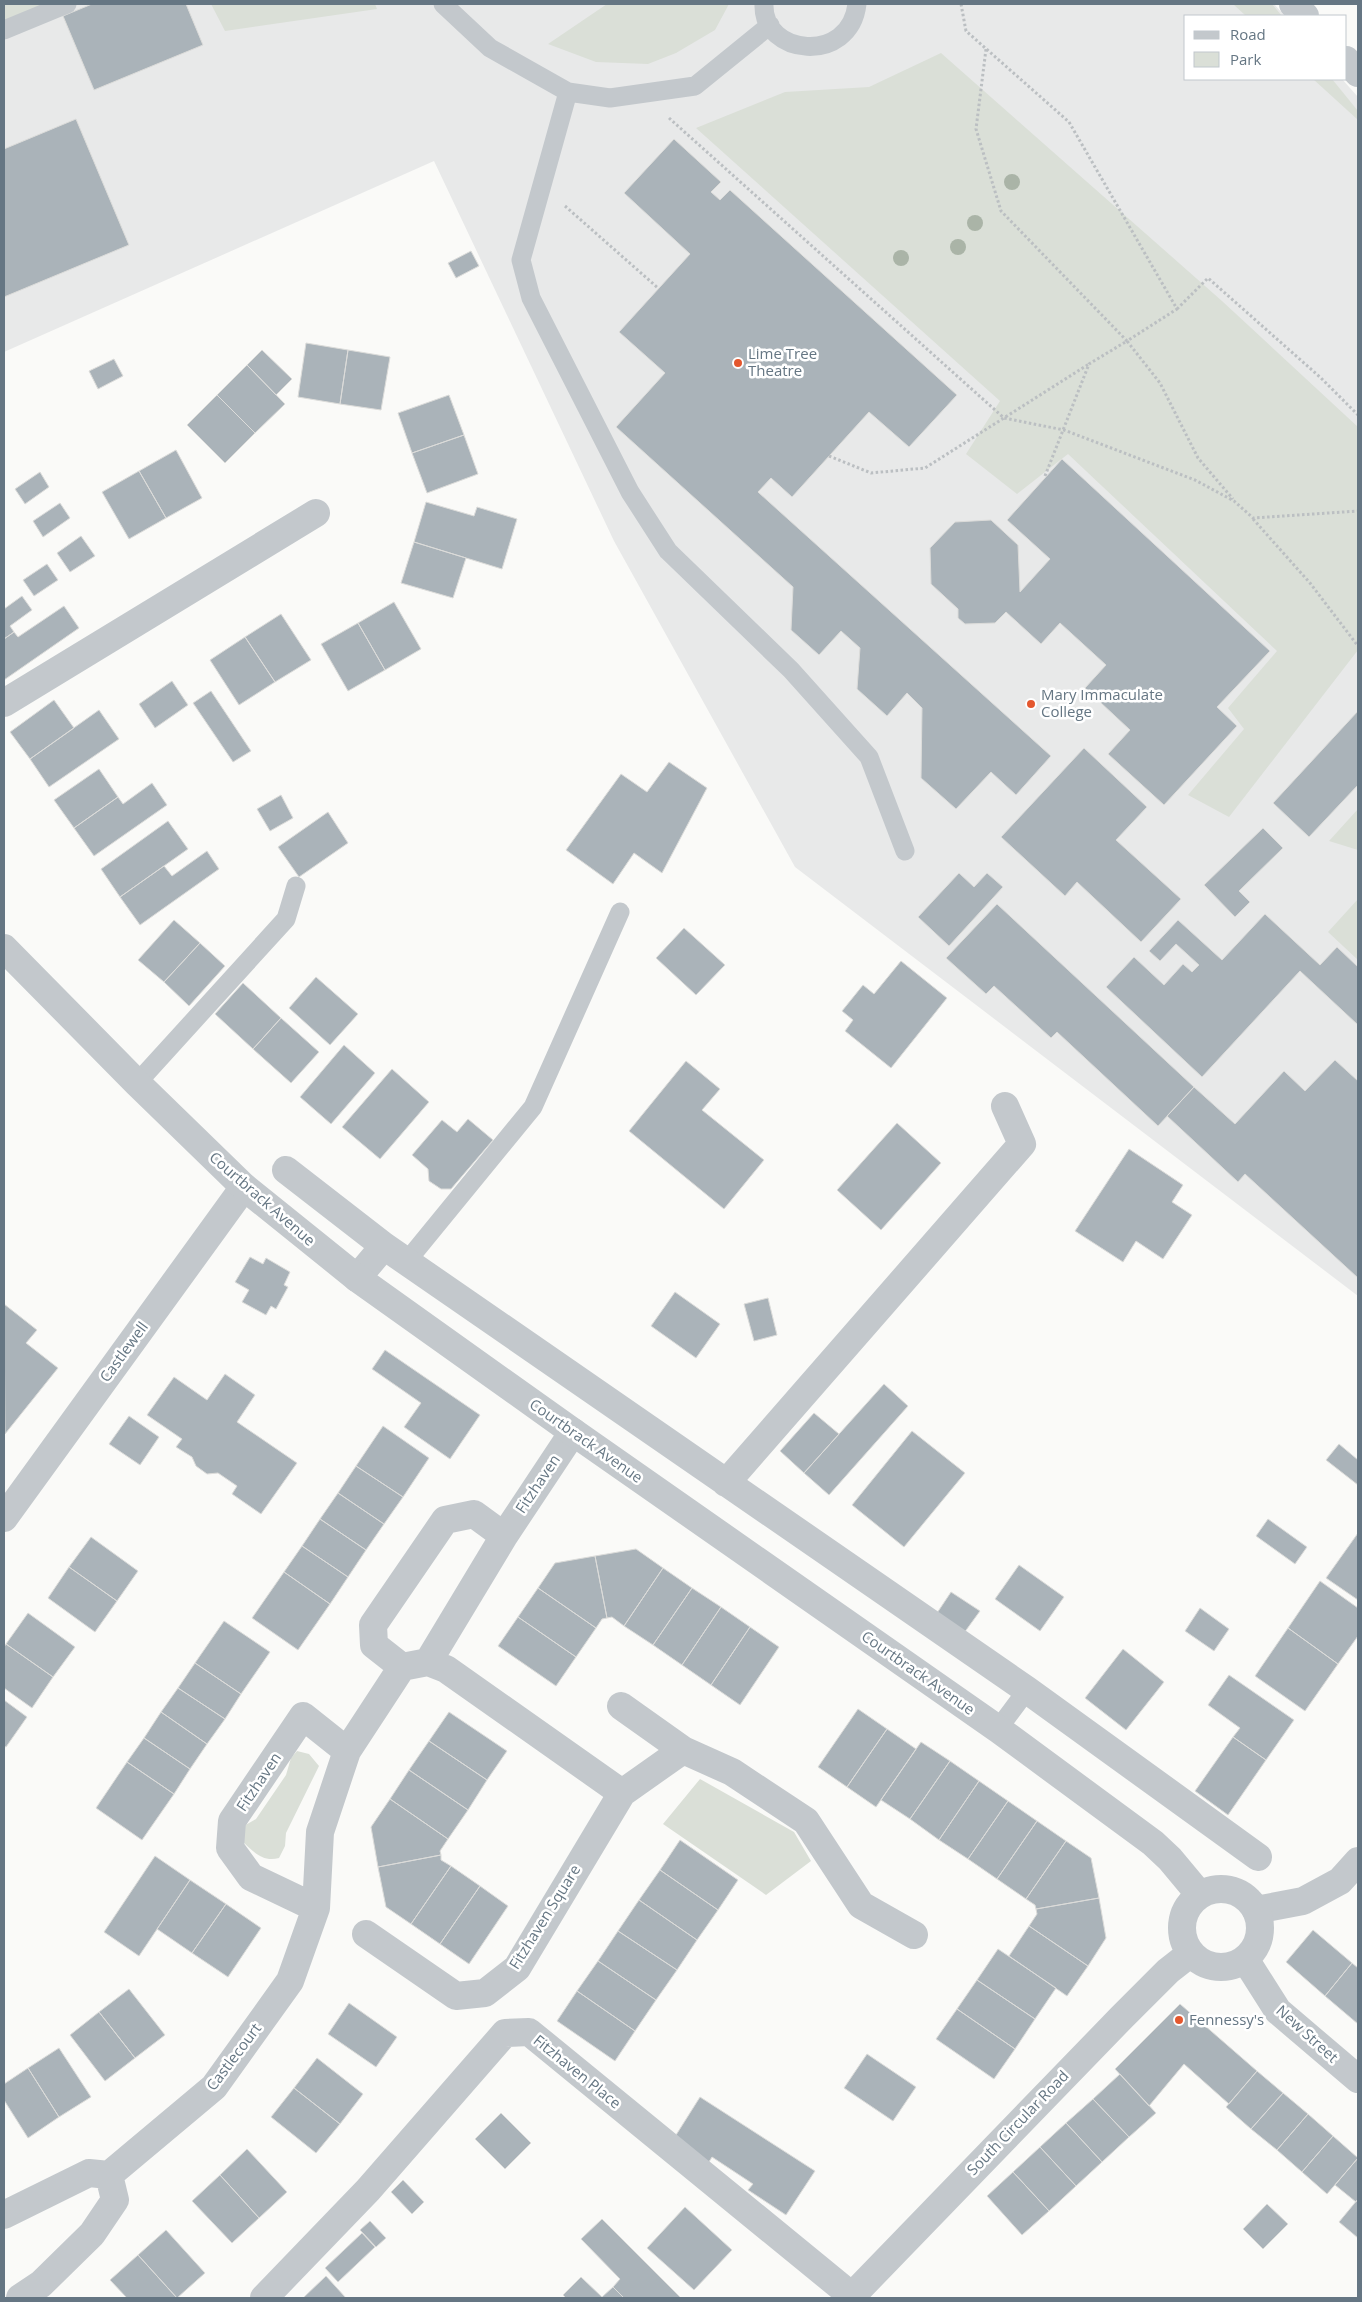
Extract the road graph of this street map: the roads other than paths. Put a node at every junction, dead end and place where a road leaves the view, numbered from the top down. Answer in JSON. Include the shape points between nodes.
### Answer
{"nodes":[{"id":1,"x":67,"y":4,"type":"edge"},
{"id":2,"x":442,"y":4,"type":"edge"},
{"id":3,"x":764,"y":4,"type":"edge"},
{"id":4,"x":857,"y":4,"type":"edge"},
{"id":5,"x":1293,"y":4,"type":"edge"},
{"id":6,"x":1304,"y":15,"type":"edge"},
{"id":7,"x":770,"y":25,"type":"junction"},
{"id":8,"x":4,"y":30,"type":"edge"},
{"id":9,"x":1347,"y":61,"type":"edge"},
{"id":10,"x":1358,"y":73,"type":"edge"},
{"id":11,"x":568,"y":92,"type":"junction"},
{"id":12,"x":316,"y":513,"type":"dead end"},
{"id":13,"x":4,"y":703,"type":"edge"},
{"id":14,"x":905,"y":851,"type":"dead end"},
{"id":15,"x":296,"y":886,"type":"dead end"},
{"id":16,"x":620,"y":912,"type":"dead end"},
{"id":17,"x":4,"y":948,"type":"edge"},
{"id":18,"x":137,"y":1083,"type":"junction"},
{"id":19,"x":1005,"y":1106,"type":"dead end"},
{"id":20,"x":286,"y":1170,"type":"dead end"},
{"id":21,"x":244,"y":1187,"type":"junction"},
{"id":22,"x":384,"y":1246,"type":"junction"},
{"id":23,"x":407,"y":1261,"type":"junction"},
{"id":24,"x":357,"y":1278,"type":"junction"},
{"id":25,"x":573,"y":1432,"type":"junction"},
{"id":26,"x":726,"y":1483,"type":"junction"},
{"id":27,"x":4,"y":1518,"type":"edge"},
{"id":28,"x":504,"y":1536,"type":"junction"},
{"id":29,"x":428,"y":1662,"type":"junction"},
{"id":30,"x":402,"y":1667,"type":"junction"},
{"id":31,"x":1027,"y":1690,"type":"junction"},
{"id":32,"x":621,"y":1706,"type":"dead end"},
{"id":33,"x":998,"y":1729,"type":"junction"},
{"id":34,"x":347,"y":1750,"type":"junction"},
{"id":35,"x":683,"y":1750,"type":"junction"},
{"id":36,"x":622,"y":1793,"type":"junction"},
{"id":37,"x":1258,"y":1857,"type":"dead end"},
{"id":38,"x":1358,"y":1861,"type":"edge"},
{"id":39,"x":1200,"y":1895,"type":"junction"},
{"id":40,"x":316,"y":1908,"type":"junction"},
{"id":41,"x":1256,"y":1910,"type":"junction"},
{"id":42,"x":366,"y":1934,"type":"dead end"},
{"id":43,"x":914,"y":1935,"type":"dead end"},
{"id":44,"x":1191,"y":1954,"type":"junction"},
{"id":45,"x":1245,"y":1959,"type":"junction"},
{"id":46,"x":1358,"y":2078,"type":"edge"},
{"id":47,"x":109,"y":2175,"type":"junction"},
{"id":48,"x":4,"y":2215,"type":"edge"},
{"id":49,"x":851,"y":2297,"type":"edge"},
{"id":50,"x":20,"y":2298,"type":"edge"},
{"id":51,"x":264,"y":2298,"type":"edge"}],
"edges":[{"from":1,"to":8,"type":"lane"},
{"from":2,"to":11,"type":"lane","via":[[490,48]]},
{"from":3,"to":7,"type":"lane"},
{"from":4,"to":7,"type":"lane","via":[[849,28],[835,41],[818,47],[800,46],[783,39]]},
{"from":5,"to":6,"type":"street"},
{"from":7,"to":11,"type":"lane","via":[[695,86],[610,98]]},
{"from":9,"to":10,"type":"street"},
{"from":11,"to":14,"type":"lane","via":[[521,260],[531,298],[630,492],[668,551],[791,670],[869,757]]},
{"from":12,"to":13,"type":"street"},
{"from":15,"to":18,"type":"lane","via":[[286,919]]},
{"from":16,"to":23,"type":"lane","via":[[533,1107]]},
{"from":17,"to":18,"type":"street","name":"Courtbrack Avenue"},
{"from":18,"to":21,"type":"street","name":"Courtbrack Avenue"},
{"from":19,"to":26,"type":"street","via":[[1022,1144]]},
{"from":20,"to":22,"type":"street"},
{"from":21,"to":24,"type":"street","name":"Courtbrack Avenue"},
{"from":21,"to":27,"type":"street","name":"Castlewell"},
{"from":22,"to":23,"type":"street"},
{"from":22,"to":24,"type":"street"},
{"from":23,"to":26,"type":"street"},
{"from":24,"to":25,"type":"street","name":"Courtbrack Avenue"},
{"from":25,"to":28,"type":"street","name":"Fitzhaven"},
{"from":25,"to":33,"type":"street","name":"Courtbrack Avenue"},
{"from":26,"to":31,"type":"street"},
{"from":28,"to":29,"type":"street","name":"Fitzhaven"},
{"from":28,"to":30,"type":"street","via":[[474,1514],[445,1520],[373,1625],[374,1644]]},
{"from":29,"to":30,"type":"street"},
{"from":29,"to":36,"type":"street","via":[[446,1669]]},
{"from":30,"to":34,"type":"street"},
{"from":31,"to":33,"type":"lane"},
{"from":31,"to":37,"type":"street"},
{"from":32,"to":35,"type":"street"},
{"from":33,"to":39,"type":"street","name":"Courtbrack Avenue","via":[[1153,1843]]},
{"from":34,"to":40,"type":"street","via":[[320,1832]]},
{"from":34,"to":40,"type":"street","name":"Fitzhaven","via":[[303,1716],[232,1821],[230,1848],[251,1877]]},
{"from":35,"to":36,"type":"street","name":"Fitzhaven Square"},
{"from":35,"to":43,"type":"street","via":[[732,1772],[806,1821],[861,1905]]},
{"from":36,"to":42,"type":"street","name":"Fitzhaven Square","via":[[516,1968],[485,1993],[456,1996]]},
{"from":38,"to":41,"type":"street","via":[[1340,1881],[1303,1901]]},
{"from":39,"to":41,"type":"street","via":[[1225,1889],[1249,1900]]},
{"from":39,"to":44,"type":"street","via":[[1188,1908],[1182,1926],[1183,1938]]},
{"from":40,"to":47,"type":"street","name":"Castlecourt","via":[[290,1981],[214,2087]]},
{"from":41,"to":45,"type":"street","via":[[1260,1923],[1259,1937]]},
{"from":44,"to":45,"type":"street","via":[[1208,1966],[1221,1968]]},
{"from":44,"to":49,"type":"street","name":"South Circular Road","via":[[1168,1971],[1121,2018]]},
{"from":45,"to":46,"type":"street","name":"New Street","via":[[1278,2010]]},
{"from":47,"to":48,"type":"street","via":[[89,2173]]},
{"from":47,"to":50,"type":"street","via":[[115,2200],[92,2234],[41,2284]]},
{"from":49,"to":51,"type":"street","name":"Fitzhaven Place","via":[[529,2032],[505,2033],[368,2190]]}]}
